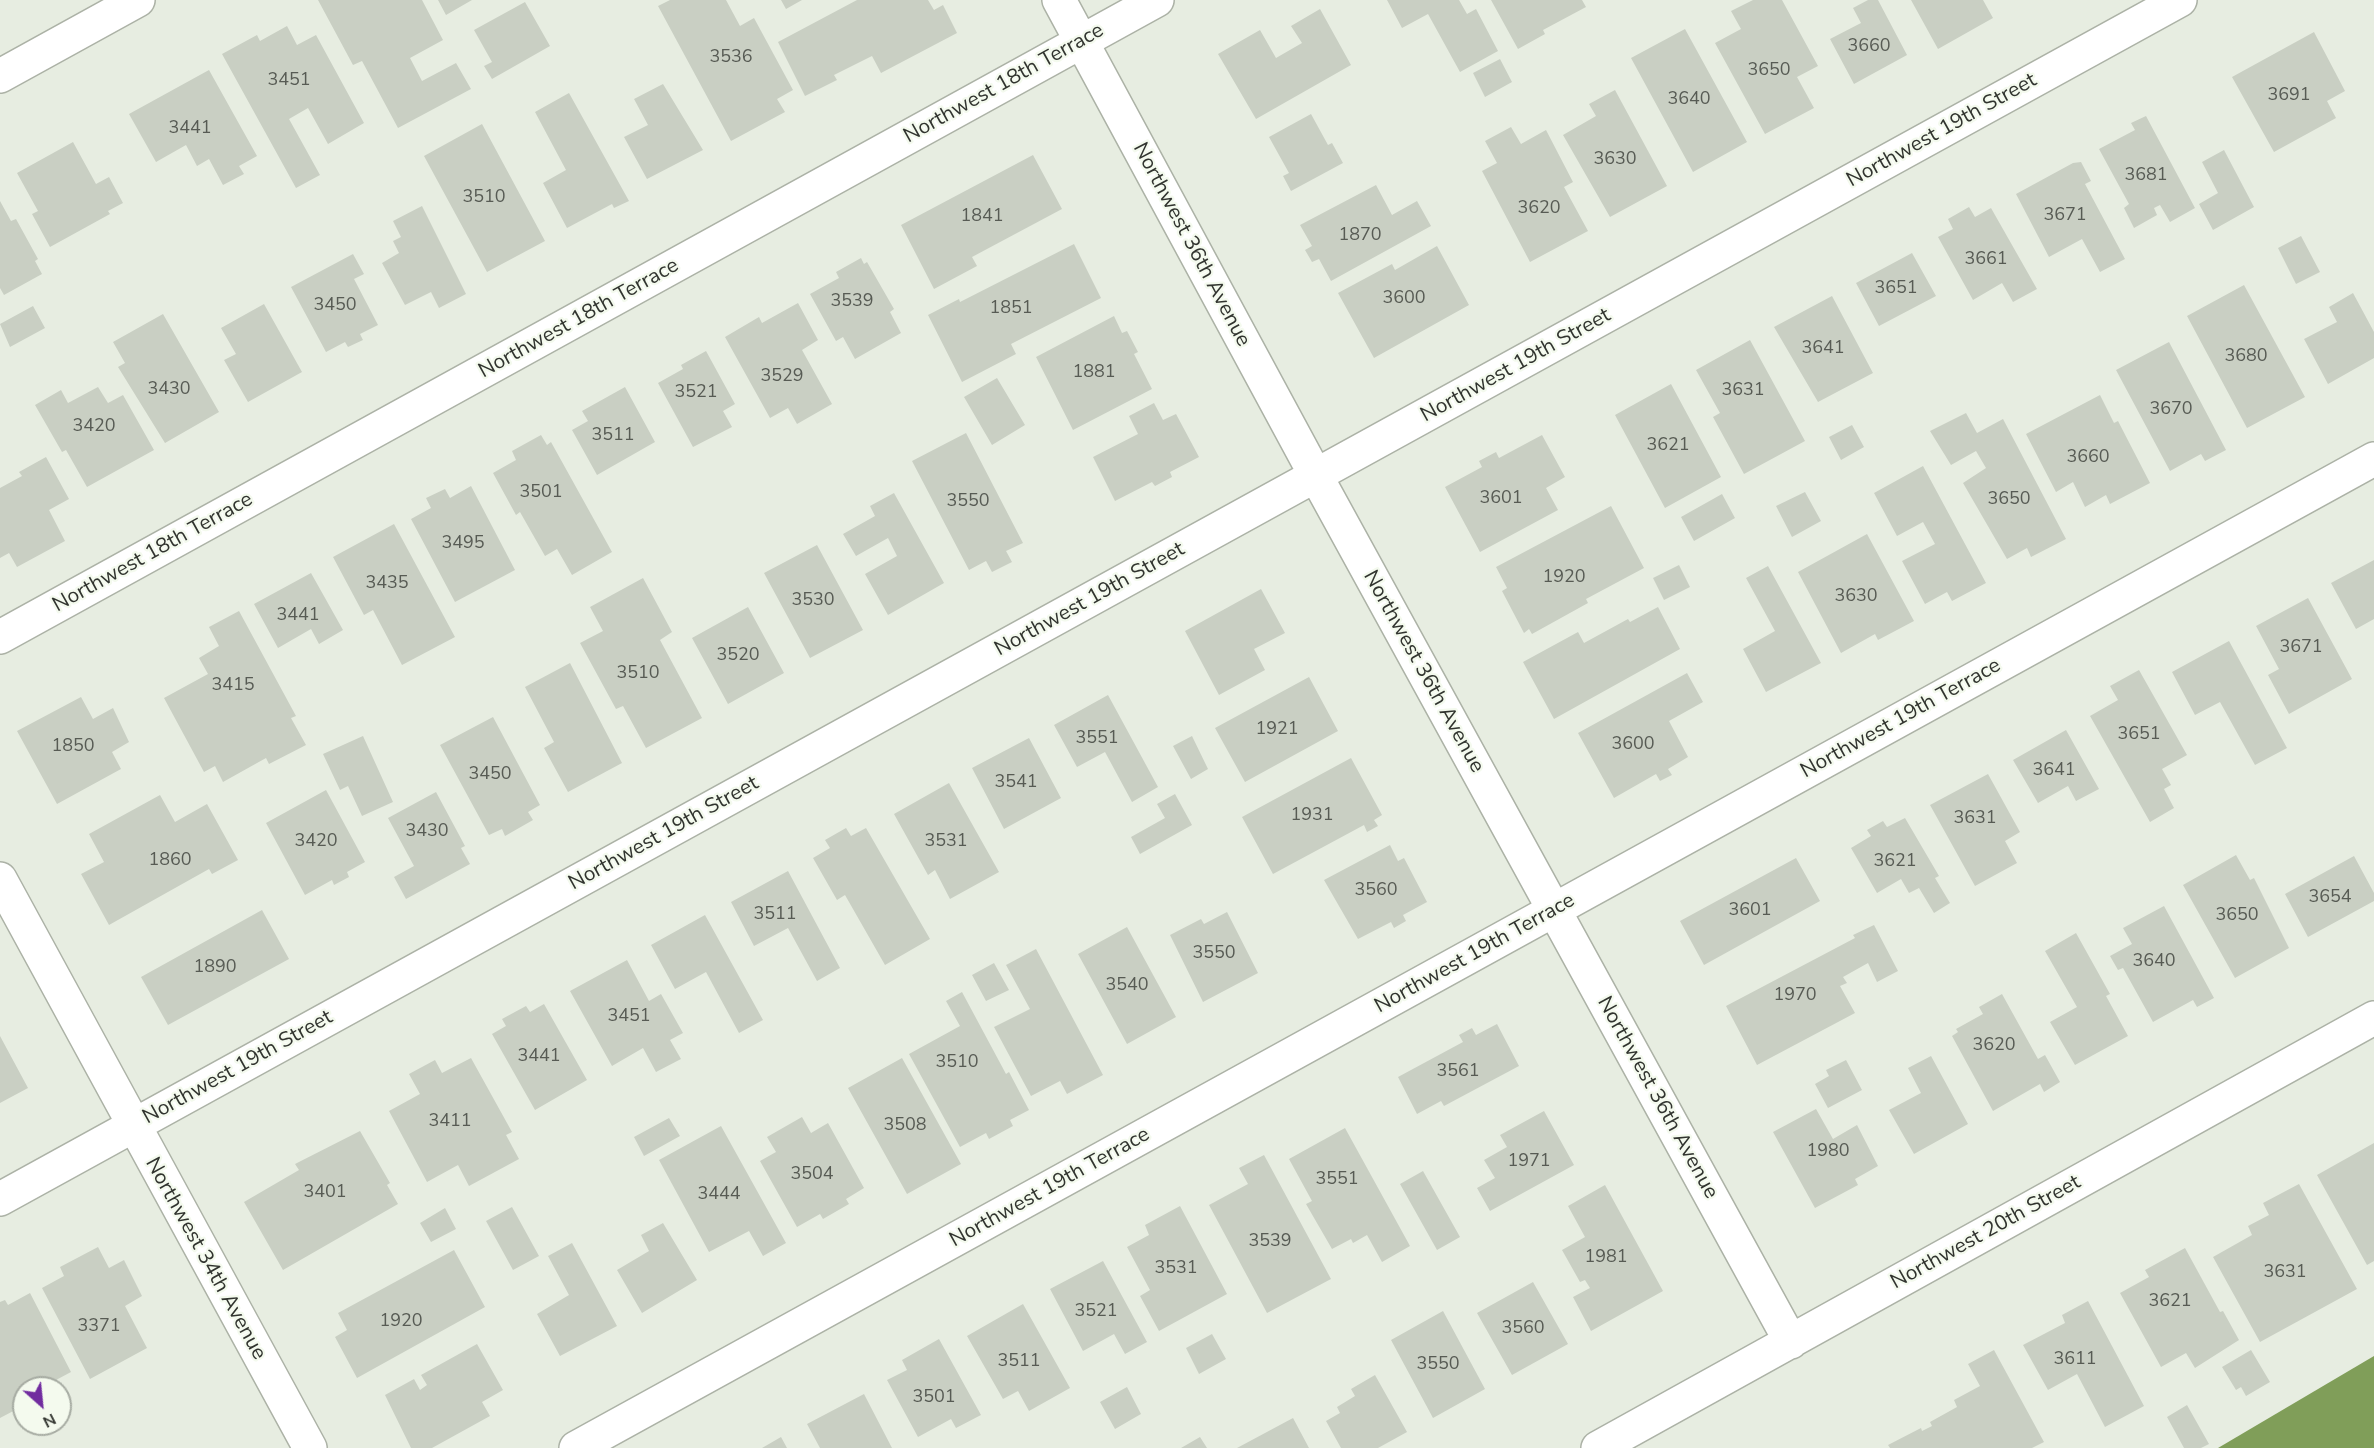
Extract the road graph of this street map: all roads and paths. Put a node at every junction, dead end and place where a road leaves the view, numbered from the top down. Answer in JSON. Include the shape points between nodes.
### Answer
{"nodes":[{"id":1,"x":138,"y":0,"type":"edge"},
{"id":2,"x":1059,"y":0,"type":"edge"},
{"id":3,"x":1157,"y":0,"type":"edge"},
{"id":4,"x":2180,"y":0,"type":"edge"},
{"id":5,"x":1082,"y":42,"type":"junction"},
{"id":6,"x":0,"y":76,"type":"edge"},
{"id":7,"x":2374,"y":459,"type":"edge"},
{"id":8,"x":1316,"y":476,"type":"junction"},
{"id":9,"x":0,"y":637,"type":"edge"},
{"id":10,"x":0,"y":879,"type":"edge"},
{"id":11,"x":1555,"y":910,"type":"junction"},
{"id":12,"x":2374,"y":1018,"type":"edge"},
{"id":13,"x":132,"y":1126,"type":"junction"},
{"id":14,"x":0,"y":1199,"type":"edge"},
{"id":15,"x":1791,"y":1342,"type":"junction"},
{"id":16,"x":310,"y":1448,"type":"edge"},
{"id":17,"x":576,"y":1448,"type":"edge"},
{"id":18,"x":1598,"y":1448,"type":"edge"}],
"edges":[{"from":1,"to":6,"type":"street"},
{"from":2,"to":5,"type":"street","name":"Northwest 36th Avenue"},
{"from":3,"to":5,"type":"street","name":"Northwest 18th Terrace"},
{"from":4,"to":8,"type":"street","name":"Northwest 19th Street"},
{"from":5,"to":8,"type":"street","name":"Northwest 36th Avenue"},
{"from":5,"to":9,"type":"street","name":"Northwest 18th Terrace"},
{"from":7,"to":11,"type":"street","name":"Northwest 19th Terrace"},
{"from":8,"to":11,"type":"street","name":"Northwest 36th Avenue"},
{"from":8,"to":13,"type":"street","name":"Northwest 19th Street"},
{"from":10,"to":13,"type":"street","name":"Northwest 34th Avenue"},
{"from":11,"to":15,"type":"street","name":"Northwest 36th Avenue"},
{"from":11,"to":17,"type":"street","name":"Northwest 19th Terrace"},
{"from":12,"to":15,"type":"street","name":"Northwest 20th Street"},
{"from":13,"to":14,"type":"street","name":"Northwest 19th Street"},
{"from":13,"to":16,"type":"street","name":"Northwest 34th Avenue"},
{"from":15,"to":18,"type":"street","name":"Northwest 20th Street"}]}
